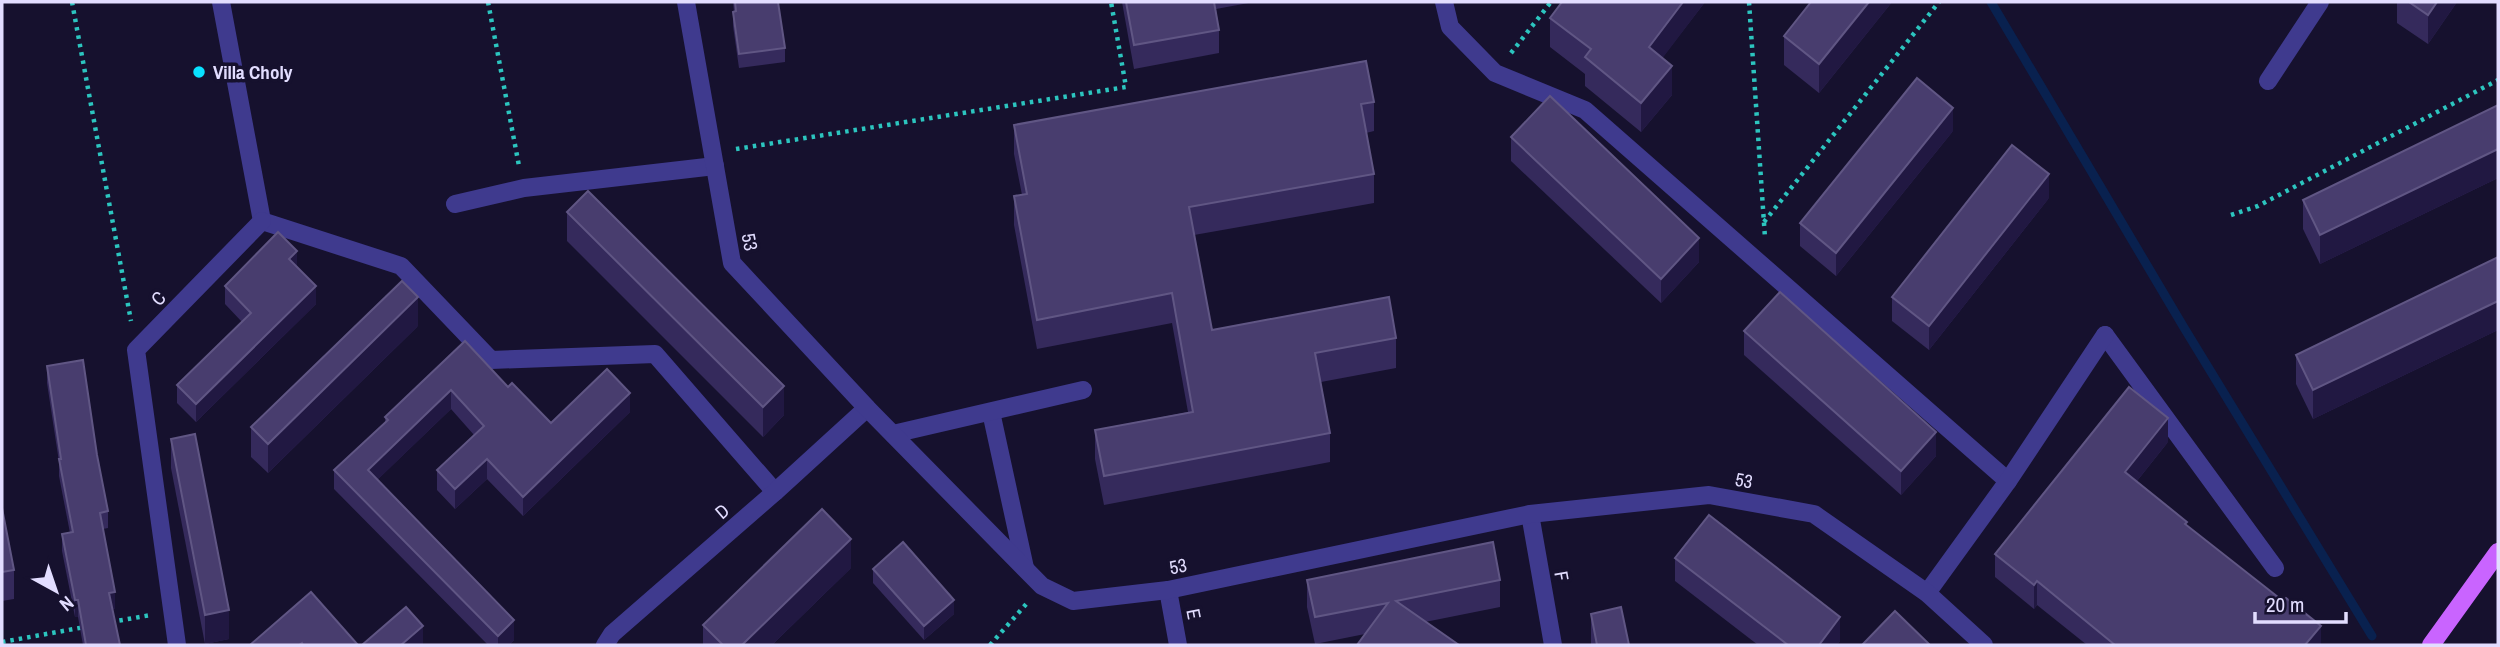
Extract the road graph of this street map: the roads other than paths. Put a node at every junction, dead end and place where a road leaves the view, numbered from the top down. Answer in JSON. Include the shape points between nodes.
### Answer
{"nodes":[{"id":1,"x":221,"y":2,"type":"edge"},
{"id":2,"x":685,"y":2,"type":"edge"},
{"id":3,"x":1444,"y":2,"type":"edge"},
{"id":4,"x":2320,"y":2,"type":"edge"},
{"id":5,"x":2268,"y":81,"type":"dead end"},
{"id":6,"x":713,"y":160,"type":"junction"},
{"id":7,"x":455,"y":204,"type":"dead end"},
{"id":8,"x":262,"y":221,"type":"junction"},
{"id":9,"x":1083,"y":390,"type":"dead end"},
{"id":10,"x":867,"y":408,"type":"junction"},
{"id":11,"x":990,"y":412,"type":"junction"},
{"id":12,"x":892,"y":434,"type":"junction"},
{"id":13,"x":2008,"y":481,"type":"junction"},
{"id":14,"x":775,"y":492,"type":"junction"},
{"id":15,"x":1530,"y":514,"type":"junction"},
{"id":16,"x":2498,"y":552,"type":"edge"},
{"id":17,"x":1025,"y":568,"type":"junction"},
{"id":18,"x":2275,"y":568,"type":"dead end"},
{"id":19,"x":1168,"y":590,"type":"junction"},
{"id":20,"x":1927,"y":593,"type":"junction"},
{"id":21,"x":177,"y":645,"type":"edge"},
{"id":22,"x":605,"y":645,"type":"edge"},
{"id":23,"x":1178,"y":645,"type":"edge"},
{"id":24,"x":1553,"y":645,"type":"edge"},
{"id":25,"x":1984,"y":645,"type":"edge"},
{"id":26,"x":2431,"y":645,"type":"edge"}],
"edges":[{"from":1,"to":8,"type":"street"},
{"from":2,"to":6,"type":"street","name":"53"},
{"from":3,"to":13,"type":"street","via":[[1450,27],[1494,73],[1585,110]]},
{"from":4,"to":5,"type":"street"},
{"from":6,"to":7,"type":"street","via":[[524,188]]},
{"from":6,"to":10,"type":"street","name":"53","via":[[732,263]]},
{"from":8,"to":14,"type":"street","via":[[401,266],[491,360],[655,354]]},
{"from":8,"to":21,"type":"street","name":"C","via":[[136,350]]},
{"from":9,"to":11,"type":"street"},
{"from":10,"to":12,"type":"street","name":"53"},
{"from":10,"to":14,"type":"street","name":"D"},
{"from":11,"to":12,"type":"street"},
{"from":11,"to":17,"type":"street"},
{"from":12,"to":17,"type":"street","name":"53"},
{"from":13,"to":18,"type":"street","via":[[2105,335]]},
{"from":13,"to":20,"type":"street"},
{"from":14,"to":22,"type":"street","name":"D"},
{"from":15,"to":19,"type":"street","name":"53"},
{"from":15,"to":20,"type":"street","name":"53","via":[[1709,495],[1814,514]]},
{"from":15,"to":24,"type":"street","name":"F"},
{"from":16,"to":26,"type":"main road"},
{"from":17,"to":19,"type":"street","name":"53","via":[[1042,586],[1073,601]]},
{"from":19,"to":23,"type":"street","name":"E"},
{"from":20,"to":25,"type":"street","name":"53"}]}
